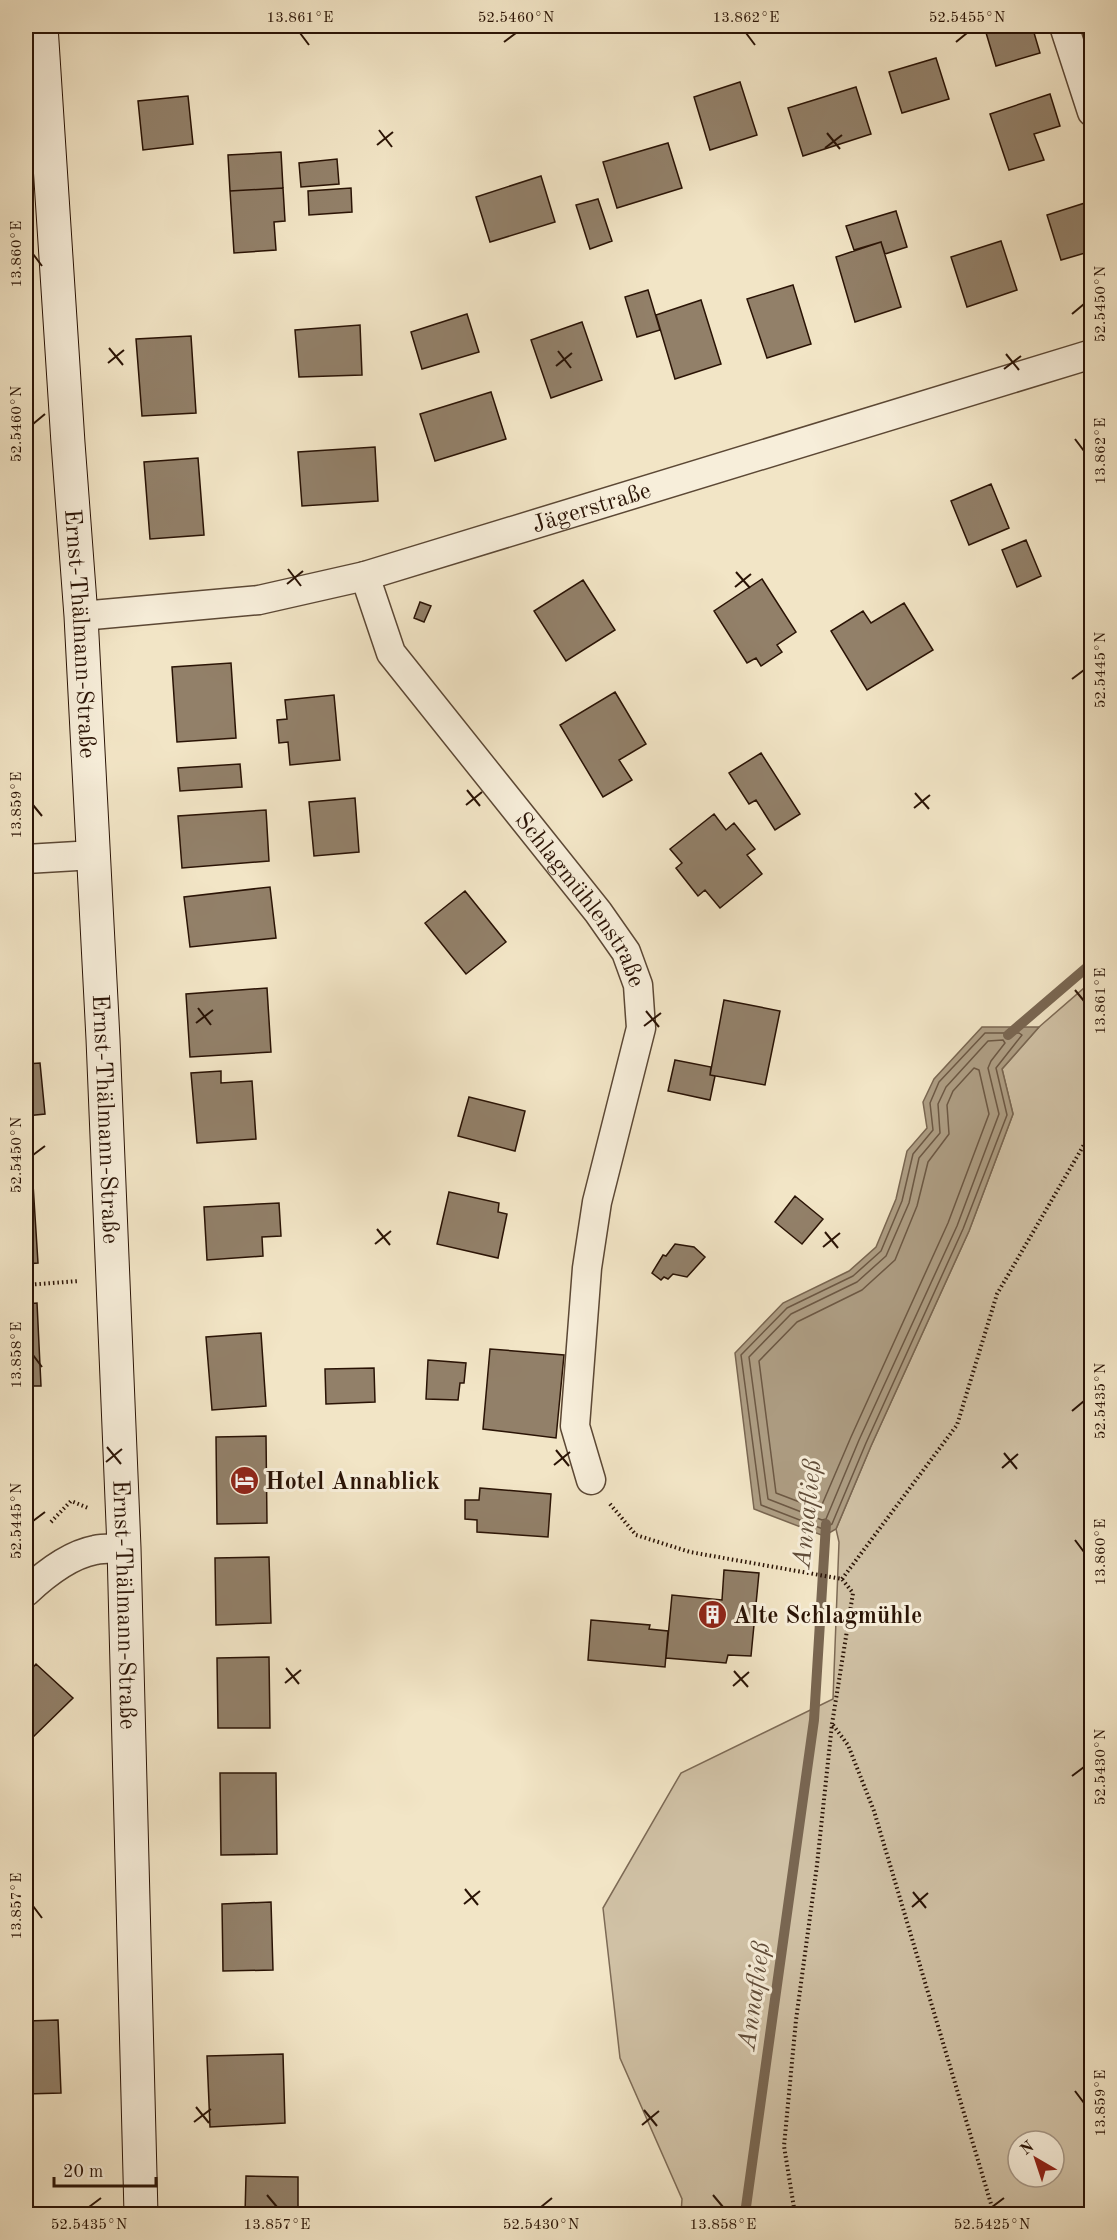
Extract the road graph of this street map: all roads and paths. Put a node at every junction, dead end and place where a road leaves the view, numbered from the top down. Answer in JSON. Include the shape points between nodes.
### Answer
{"nodes":[{"id":1,"x":41,"y":26,"type":"edge"},
{"id":2,"x":1064,"y":26,"type":"edge"},
{"id":3,"x":1092,"y":112,"type":"edge"},
{"id":4,"x":1092,"y":354,"type":"edge"},
{"id":5,"x":365,"y":576,"type":"junction"},
{"id":6,"x":81,"y":616,"type":"junction"},
{"id":7,"x":94,"y":855,"type":"junction"},
{"id":8,"x":26,"y":859,"type":"edge"},
{"id":9,"x":1092,"y":1131,"type":"edge"},
{"id":10,"x":82,"y":1281,"type":"dead end"},
{"id":11,"x":26,"y":1285,"type":"edge"},
{"id":12,"x":591,"y":1480,"type":"joint"},
{"id":13,"x":94,"y":1511,"type":"dead end"},
{"id":14,"x":51,"y":1522,"type":"dead end"},
{"id":15,"x":124,"y":1548,"type":"junction"},
{"id":16,"x":842,"y":1579,"type":"junction"},
{"id":17,"x":26,"y":1592,"type":"edge"},
{"id":18,"x":832,"y":1724,"type":"junction"},
{"id":19,"x":141,"y":2214,"type":"edge"},
{"id":20,"x":795,"y":2214,"type":"edge"},
{"id":21,"x":994,"y":2214,"type":"edge"}],
"edges":[{"from":1,"to":6,"type":"main road","name":"Ernst-Thälmann-Straße"},
{"from":2,"to":3,"type":"street"},
{"from":4,"to":5,"type":"street","name":"Jägerstraße"},
{"from":5,"to":6,"type":"street","name":"Jägerstraße","via":[[259,600]]},
{"from":5,"to":12,"type":"street","name":"Schlagmühlenstraße","via":[[391,653],[598,912],[626,952],[638,985],[641,1028],[597,1202],[587,1268],[575,1426]]},
{"from":6,"to":7,"type":"main road","name":"Ernst-Thälmann-Straße"},
{"from":7,"to":8,"type":"street"},
{"from":7,"to":15,"type":"main road","name":"Ernst-Thälmann-Straße"},
{"from":9,"to":16,"type":"path","via":[[997,1294],[957,1425]]},
{"from":10,"to":11,"type":"path"},
{"from":12,"to":16,"type":"path","via":[[636,1535],[690,1552]]},
{"from":13,"to":14,"type":"path","via":[[71,1501]]},
{"from":15,"to":17,"type":"street","via":[[82,1553]]},
{"from":15,"to":19,"type":"main road","name":"Ernst-Thälmann-Straße"},
{"from":16,"to":18,"type":"path","via":[[853,1593]]},
{"from":18,"to":20,"type":"path","via":[[784,2146]]},
{"from":18,"to":21,"type":"path","via":[[848,1745],[874,1811]]}]}
